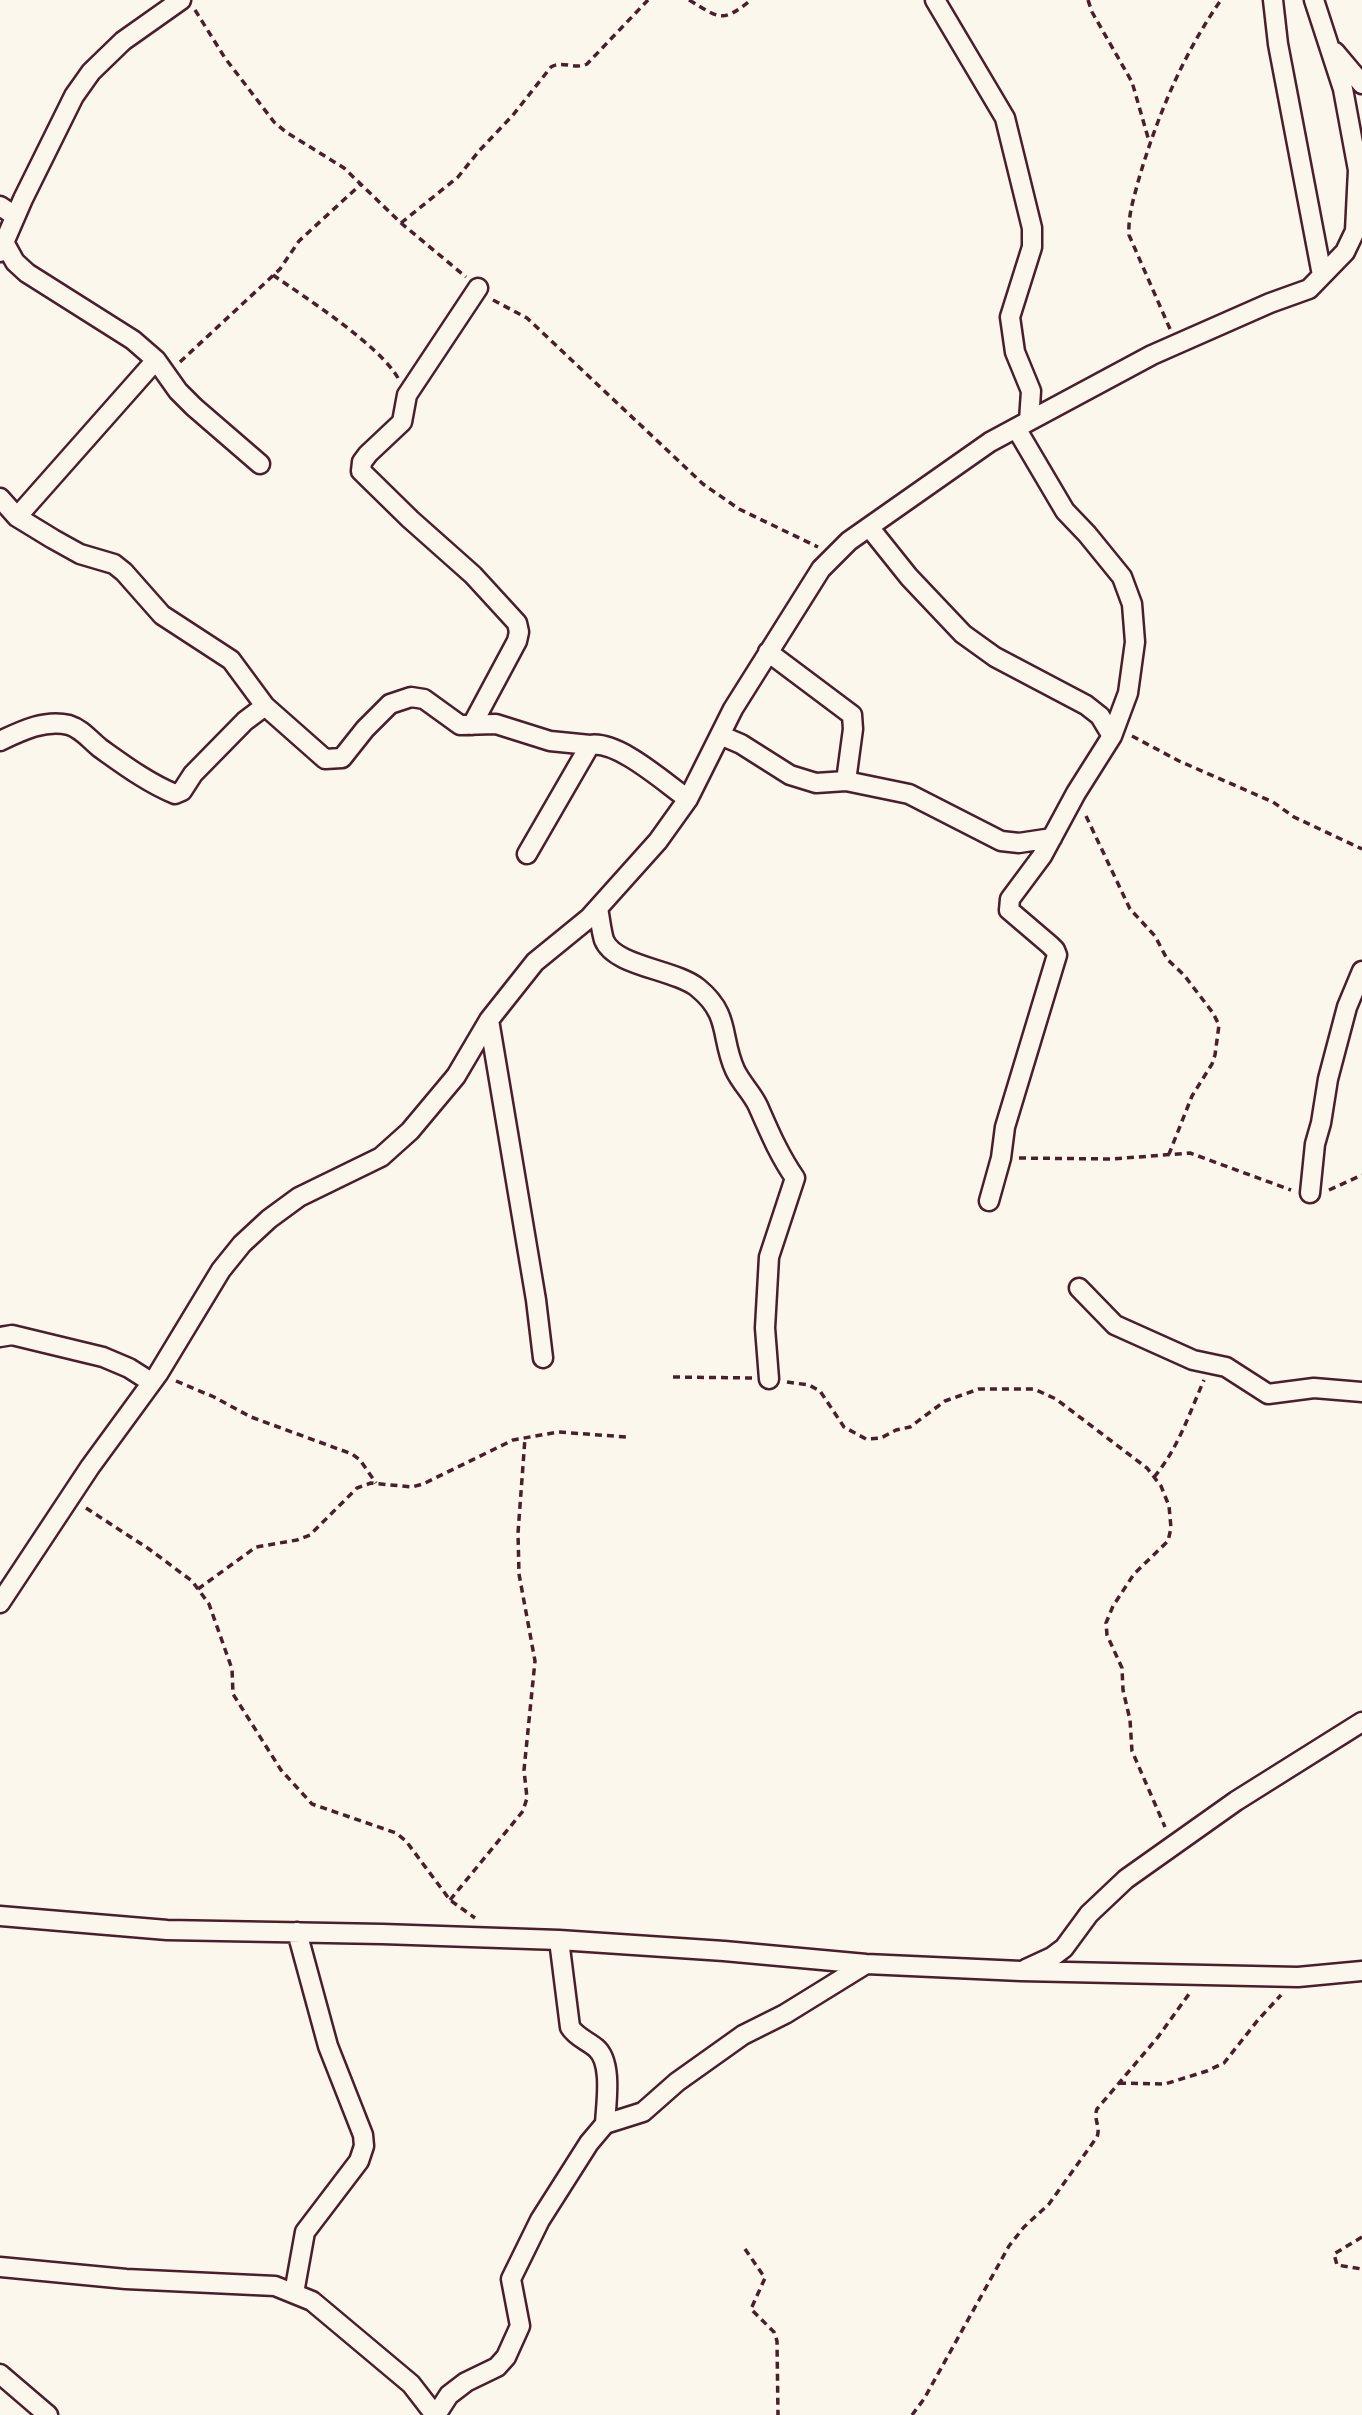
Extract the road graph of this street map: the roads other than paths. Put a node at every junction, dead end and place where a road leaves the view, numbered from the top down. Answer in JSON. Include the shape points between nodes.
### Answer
{"nodes":[{"id":1,"x":181,"y":0,"type":"edge"},
{"id":2,"x":935,"y":0,"type":"edge"},
{"id":3,"x":1273,"y":0,"type":"edge"},
{"id":4,"x":1314,"y":0,"type":"edge"},
{"id":5,"x":1330,"y":47,"type":"junction"},
{"id":6,"x":1362,"y":83,"type":"edge"},
{"id":7,"x":8,"y":211,"type":"edge"},
{"id":8,"x":1359,"y":226,"type":"edge"},
{"id":9,"x":2,"y":247,"type":"edge"},
{"id":10,"x":1322,"y":275,"type":"junction"},
{"id":11,"x":478,"y":288,"type":"dead end"},
{"id":12,"x":161,"y":367,"type":"junction"},
{"id":13,"x":1022,"y":424,"type":"junction"},
{"id":14,"x":260,"y":464,"type":"dead end"},
{"id":15,"x":0,"y":498,"type":"edge"},
{"id":16,"x":18,"y":517,"type":"junction"},
{"id":17,"x":869,"y":527,"type":"junction"},
{"id":18,"x":768,"y":652,"type":"junction"},
{"id":19,"x":264,"y":706,"type":"junction"},
{"id":20,"x":472,"y":726,"type":"junction"},
{"id":21,"x":1114,"y":732,"type":"junction"},
{"id":22,"x":720,"y":735,"type":"junction"},
{"id":23,"x":0,"y":741,"type":"edge"},
{"id":24,"x":590,"y":745,"type":"junction"},
{"id":25,"x":846,"y":781,"type":"junction"},
{"id":26,"x":688,"y":799,"type":"junction"},
{"id":27,"x":1052,"y":838,"type":"junction"},
{"id":28,"x":527,"y":854,"type":"dead end"},
{"id":29,"x":598,"y":908,"type":"junction"},
{"id":30,"x":1362,"y":971,"type":"edge"},
{"id":31,"x":489,"y":1020,"type":"junction"},
{"id":32,"x":1310,"y":1193,"type":"road end"},
{"id":33,"x":989,"y":1201,"type":"dead end"},
{"id":34,"x":1079,"y":1288,"type":"dead end"},
{"id":35,"x":0,"y":1337,"type":"edge"},
{"id":36,"x":543,"y":1358,"type":"dead end"},
{"id":37,"x":155,"y":1378,"type":"junction"},
{"id":38,"x":769,"y":1379,"type":"road end"},
{"id":39,"x":1362,"y":1392,"type":"edge"},
{"id":40,"x":0,"y":1603,"type":"edge"},
{"id":41,"x":1362,"y":1722,"type":"edge"},
{"id":42,"x":0,"y":1916,"type":"edge"},
{"id":43,"x":297,"y":1932,"type":"junction"},
{"id":44,"x":559,"y":1940,"type":"junction"},
{"id":45,"x":866,"y":1964,"type":"junction"},
{"id":46,"x":1021,"y":1971,"type":"junction"},
{"id":47,"x":1362,"y":1971,"type":"edge"},
{"id":48,"x":605,"y":2124,"type":"junction"},
{"id":49,"x":0,"y":2267,"type":"edge"},
{"id":50,"x":293,"y":2293,"type":"junction"},
{"id":51,"x":0,"y":2374,"type":"edge"},
{"id":52,"x":48,"y":2415,"type":"edge"},
{"id":53,"x":436,"y":2415,"type":"edge"}],
"edges":[{"from":1,"to":7,"type":"street","via":[[123,41],[91,72]]},
{"from":2,"to":13,"type":"street","via":[[1005,118],[1032,228],[1032,247],[1010,317],[1015,352],[1031,391]]},
{"from":3,"to":10,"type":"street"},
{"from":4,"to":5,"type":"street"},
{"from":5,"to":6,"type":"street"},
{"from":5,"to":8,"type":"street","via":[[1355,149]]},
{"from":7,"to":9,"type":"street"},
{"from":8,"to":10,"type":"street","via":[[1345,252]]},
{"from":9,"to":12,"type":"street","via":[[27,274],[133,340]]},
{"from":10,"to":13,"type":"street","via":[[1309,289],[1152,355]]},
{"from":11,"to":20,"type":"street","via":[[407,396],[402,422],[368,454],[361,471],[473,575],[517,623],[517,641]]},
{"from":12,"to":14,"type":"street","via":[[194,407]]},
{"from":12,"to":16,"type":"street"},
{"from":13,"to":17,"type":"street"},
{"from":13,"to":21,"type":"street","via":[[1065,511],[1122,577],[1132,604],[1135,642],[1130,680]]},
{"from":15,"to":16,"type":"street"},
{"from":16,"to":19,"type":"street","via":[[80,554],[114,564],[162,615],[232,660]]},
{"from":17,"to":18,"type":"street","via":[[821,569]]},
{"from":17,"to":21,"type":"street","via":[[963,634],[995,657],[1086,705]]},
{"from":18,"to":22,"type":"street"},
{"from":18,"to":25,"type":"street","via":[[852,715]]},
{"from":19,"to":20,"type":"street","via":[[331,760],[342,758],[390,704],[403,698],[424,699],[454,723]]},
{"from":19,"to":23,"type":"street","via":[[179,793],[143,778],[68,725],[27,728]]},
{"from":20,"to":24,"type":"street","via":[[496,724],[550,741]]},
{"from":21,"to":27,"type":"street"},
{"from":22,"to":25,"type":"street","via":[[790,775],[816,783]]},
{"from":22,"to":26,"type":"street"},
{"from":24,"to":26,"type":"street","via":[[615,748]]},
{"from":24,"to":28,"type":"street"},
{"from":25,"to":27,"type":"street","via":[[909,794],[1001,841]]},
{"from":26,"to":29,"type":"street","via":[[658,841]]},
{"from":27,"to":33,"type":"street","via":[[1008,904],[1009,911],[1056,955],[1005,1127]]},
{"from":29,"to":31,"type":"street","via":[[535,962]]},
{"from":29,"to":38,"type":"street","via":[[610,948],[698,988],[720,1012],[734,1068],[794,1178],[769,1257],[765,1328]]},
{"from":30,"to":32,"type":"street","via":[[1347,1007],[1328,1080]]},
{"from":31,"to":36,"type":"street"},
{"from":31,"to":37,"type":"street","via":[[456,1076],[410,1131],[381,1157],[299,1197],[242,1244]]},
{"from":34,"to":39,"type":"street","via":[[1115,1325],[1174,1353],[1234,1370],[1268,1395],[1314,1388]]},
{"from":35,"to":37,"type":"street","via":[[12,1335],[103,1357]]},
{"from":37,"to":40,"type":"street"},
{"from":41,"to":46,"type":"street","via":[[1236,1801],[1126,1879],[1089,1914],[1064,1948]]},
{"from":42,"to":43,"type":"street","via":[[167,1930]]},
{"from":43,"to":44,"type":"street"},
{"from":43,"to":50,"type":"street","via":[[328,2046],[364,2146],[359,2161],[305,2232]]},
{"from":44,"to":45,"type":"street"},
{"from":44,"to":48,"type":"street","via":[[570,2027],[599,2050],[604,2060]]},
{"from":45,"to":46,"type":"street"},
{"from":45,"to":48,"type":"street","via":[[743,2035],[677,2081],[643,2112]]},
{"from":46,"to":47,"type":"street","via":[[1298,1977]]},
{"from":48,"to":53,"type":"street","via":[[540,2220],[511,2278],[520,2326],[506,2357],[449,2395]]},
{"from":49,"to":50,"type":"street","via":[[275,2286]]},
{"from":50,"to":53,"type":"street","via":[[312,2301],[411,2384]]},
{"from":51,"to":52,"type":"street"}]}
